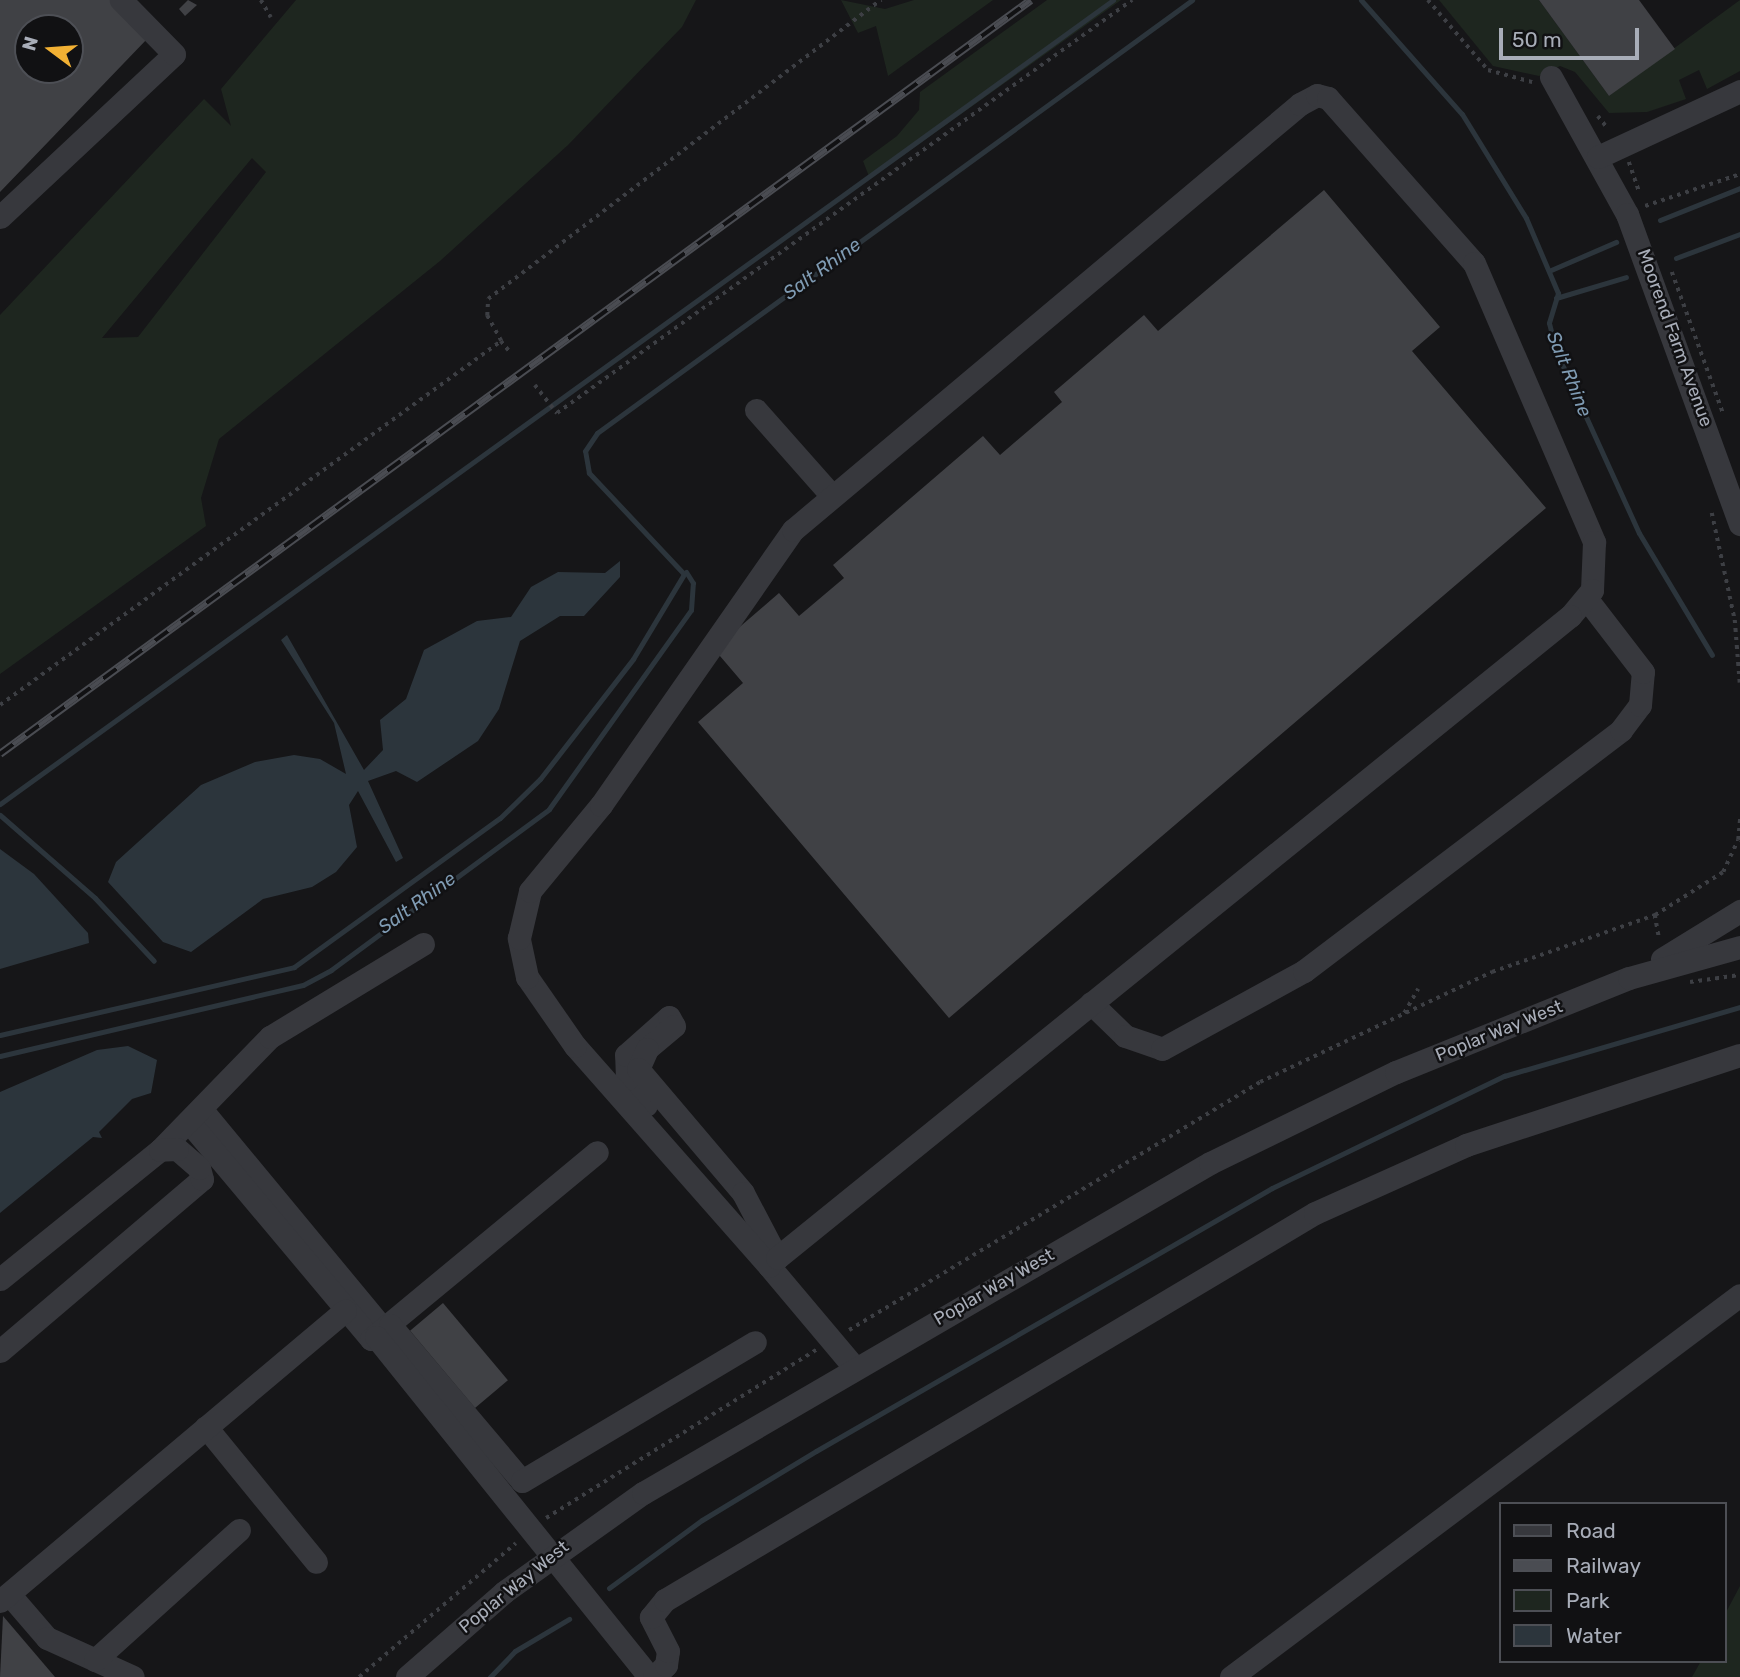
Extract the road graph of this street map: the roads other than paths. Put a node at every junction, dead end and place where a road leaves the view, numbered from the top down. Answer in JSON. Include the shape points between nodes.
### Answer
{"nodes":[{"id":1,"x":121,"y":0,"type":"edge"},
{"id":2,"x":1551,"y":77,"type":"dead end"},
{"id":3,"x":1740,"y":91,"type":"edge"},
{"id":4,"x":1598,"y":157,"type":"junction"},
{"id":5,"x":0,"y":217,"type":"edge"},
{"id":6,"x":756,"y":410,"type":"dead end"},
{"id":7,"x":832,"y":496,"type":"junction"},
{"id":8,"x":1740,"y":524,"type":"edge"},
{"id":9,"x":1586,"y":598,"type":"junction"},
{"id":10,"x":1740,"y":911,"type":"edge"},
{"id":11,"x":423,"y":944,"type":"dead end"},
{"id":12,"x":1740,"y":947,"type":"edge"},
{"id":13,"x":1629,"y":978,"type":"junction"},
{"id":14,"x":1091,"y":1003,"type":"junction"},
{"id":15,"x":1740,"y":1055,"type":"edge"},
{"id":16,"x":196,"y":1116,"type":"junction"},
{"id":17,"x":160,"y":1150,"type":"junction"},
{"id":18,"x":597,"y":1152,"type":"dead end"},
{"id":19,"x":743,"y":1235,"type":"junction"},
{"id":20,"x":773,"y":1262,"type":"junction"},
{"id":21,"x":0,"y":1279,"type":"edge"},
{"id":22,"x":1740,"y":1295,"type":"edge"},
{"id":23,"x":345,"y":1310,"type":"junction"},
{"id":24,"x":383,"y":1331,"type":"junction"},
{"id":25,"x":755,"y":1342,"type":"dead end"},
{"id":26,"x":0,"y":1351,"type":"edge"},
{"id":27,"x":854,"y":1367,"type":"junction"},
{"id":28,"x":206,"y":1427,"type":"junction"},
{"id":29,"x":239,"y":1531,"type":"dead end"},
{"id":30,"x":317,"y":1562,"type":"dead end"},
{"id":31,"x":2,"y":1599,"type":"edge"},
{"id":32,"x":95,"y":1660,"type":"junction"},
{"id":33,"x":652,"y":1673,"type":"edge"},
{"id":34,"x":133,"y":1677,"type":"edge"},
{"id":35,"x":407,"y":1677,"type":"edge"},
{"id":36,"x":1231,"y":1677,"type":"edge"}],
"edges":[{"from":1,"to":5,"type":"street","via":[[174,54]]},
{"from":2,"to":4,"type":"street","name":"Moorend Farm Avenue"},
{"from":3,"to":4,"type":"street"},
{"from":4,"to":8,"type":"street","name":"Moorend Farm Avenue","via":[[1649,265]]},
{"from":6,"to":7,"type":"street"},
{"from":7,"to":9,"type":"street","via":[[1317,95],[1336,102],[1474,263],[1594,542],[1597,569]]},
{"from":7,"to":19,"type":"street","via":[[793,530],[601,805],[546,866],[521,917],[527,977],[561,1026]]},
{"from":9,"to":14,"type":"street"},
{"from":9,"to":14,"type":"street","via":[[1643,672],[1640,705],[1621,730],[1304,971],[1162,1049],[1125,1036]]},
{"from":10,"to":13,"type":"street","name":"Poplar Way West"},
{"from":11,"to":16,"type":"street","via":[[285,1026]]},
{"from":12,"to":13,"type":"street","name":"Poplar Way West"},
{"from":13,"to":27,"type":"street","name":"Poplar Way West","via":[[1396,1072],[1210,1163]]},
{"from":14,"to":20,"type":"street"},
{"from":15,"to":33,"type":"street","via":[[1476,1141],[1315,1213],[665,1600],[651,1617],[668,1651]]},
{"from":16,"to":17,"type":"street"},
{"from":16,"to":23,"type":"street"},
{"from":16,"to":24,"type":"street"},
{"from":17,"to":21,"type":"street"},
{"from":17,"to":26,"type":"street","via":[[177,1149],[199,1168],[202,1179]]},
{"from":18,"to":24,"type":"street"},
{"from":19,"to":20,"type":"street"},
{"from":19,"to":20,"type":"street","via":[[727,1198],[627,1080],[626,1055],[669,1017],[674,1026],[647,1049],[638,1069],[743,1193]]},
{"from":20,"to":27,"type":"street"},
{"from":22,"to":36,"type":"street"},
{"from":23,"to":24,"type":"street"},
{"from":23,"to":28,"type":"street"},
{"from":24,"to":25,"type":"street","via":[[522,1480]]},
{"from":24,"to":33,"type":"street","via":[[462,1446]]},
{"from":27,"to":35,"type":"street","name":"Poplar Way West","via":[[580,1534]]},
{"from":28,"to":30,"type":"street"},
{"from":28,"to":31,"type":"street"},
{"from":29,"to":32,"type":"street"},
{"from":31,"to":32,"type":"street","via":[[47,1638]]},
{"from":32,"to":34,"type":"street"}]}
